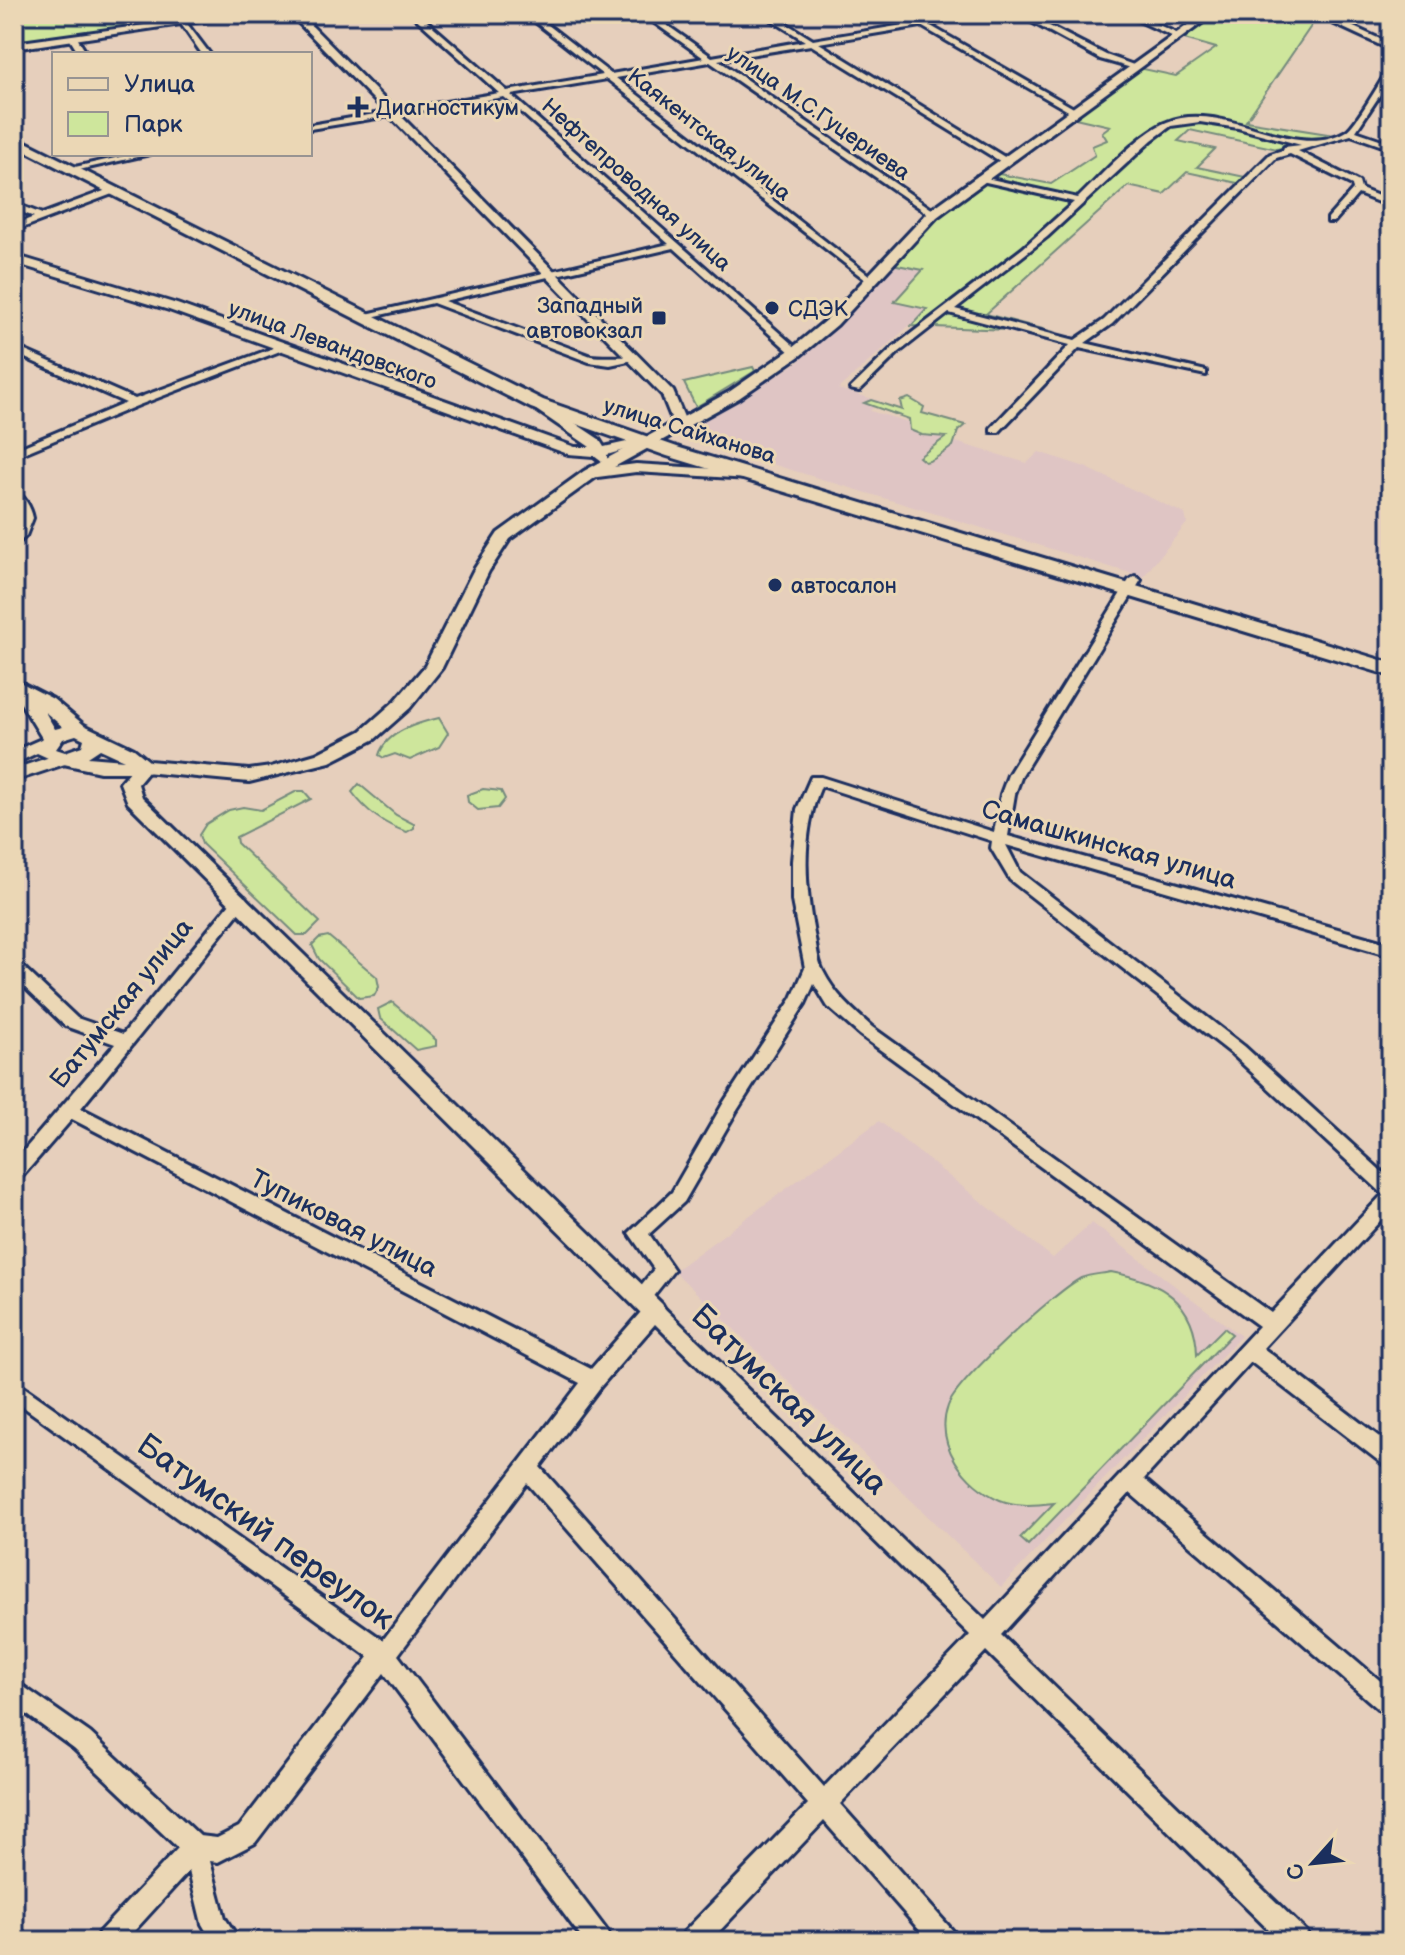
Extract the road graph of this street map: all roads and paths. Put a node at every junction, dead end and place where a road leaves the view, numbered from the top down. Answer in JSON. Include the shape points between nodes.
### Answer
{"nodes":[{"id":1,"x":243,"y":14,"type":"edge"},
{"id":2,"x":295,"y":14,"type":"edge"},
{"id":3,"x":415,"y":14,"type":"edge"},
{"id":4,"x":529,"y":14,"type":"edge"},
{"id":5,"x":646,"y":14,"type":"edge"},
{"id":6,"x":766,"y":14,"type":"edge"},
{"id":7,"x":905,"y":14,"type":"edge"},
{"id":8,"x":979,"y":14,"type":"edge"},
{"id":9,"x":1021,"y":14,"type":"edge"},
{"id":10,"x":1128,"y":14,"type":"edge"},
{"id":11,"x":1209,"y":14,"type":"edge"},
{"id":12,"x":1318,"y":14,"type":"edge"},
{"id":13,"x":182,"y":23,"type":"junction"},
{"id":14,"x":922,"y":23,"type":"junction"},
{"id":15,"x":1179,"y":36,"type":"junction"},
{"id":16,"x":73,"y":38,"type":"junction"},
{"id":17,"x":809,"y":42,"type":"junction"},
{"id":18,"x":14,"y":46,"type":"edge"},
{"id":19,"x":1391,"y":47,"type":"edge"},
{"id":20,"x":82,"y":52,"type":"edge"},
{"id":21,"x":204,"y":52,"type":"edge"},
{"id":22,"x":711,"y":58,"type":"junction"},
{"id":23,"x":1135,"y":67,"type":"junction"},
{"id":24,"x":1391,"y":72,"type":"edge"},
{"id":25,"x":606,"y":76,"type":"junction"},
{"id":26,"x":507,"y":93,"type":"junction"},
{"id":27,"x":1073,"y":110,"type":"junction"},
{"id":28,"x":391,"y":113,"type":"junction"},
{"id":29,"x":312,"y":127,"type":"edge"},
{"id":30,"x":14,"y":131,"type":"edge"},
{"id":31,"x":1351,"y":132,"type":"junction"},
{"id":32,"x":14,"y":140,"type":"edge"},
{"id":33,"x":1308,"y":144,"type":"junction"},
{"id":34,"x":1391,"y":146,"type":"edge"},
{"id":35,"x":1287,"y":149,"type":"junction"},
{"id":36,"x":52,"y":151,"type":"edge"},
{"id":37,"x":60,"y":156,"type":"edge"},
{"id":38,"x":135,"y":156,"type":"edge"},
{"id":39,"x":1003,"y":160,"type":"junction"},
{"id":40,"x":75,"y":167,"type":"junction"},
{"id":41,"x":980,"y":178,"type":"junction"},
{"id":42,"x":1357,"y":190,"type":"junction"},
{"id":43,"x":112,"y":191,"type":"junction"},
{"id":44,"x":1077,"y":200,"type":"junction"},
{"id":45,"x":1391,"y":204,"type":"edge"},
{"id":46,"x":14,"y":206,"type":"edge"},
{"id":47,"x":933,"y":214,"type":"junction"},
{"id":48,"x":39,"y":216,"type":"junction"},
{"id":49,"x":1331,"y":220,"type":"dead end"},
{"id":50,"x":14,"y":228,"type":"edge"},
{"id":51,"x":676,"y":245,"type":"junction"},
{"id":52,"x":14,"y":259,"type":"edge"},
{"id":53,"x":550,"y":276,"type":"junction"},
{"id":54,"x":871,"y":281,"type":"junction"},
{"id":55,"x":431,"y":299,"type":"junction"},
{"id":56,"x":948,"y":310,"type":"junction"},
{"id":57,"x":369,"y":314,"type":"junction"},
{"id":58,"x":1077,"y":344,"type":"junction"},
{"id":59,"x":283,"y":348,"type":"junction"},
{"id":60,"x":14,"y":349,"type":"edge"},
{"id":61,"x":796,"y":352,"type":"junction"},
{"id":62,"x":633,"y":359,"type":"junction"},
{"id":63,"x":1202,"y":373,"type":"dead end"},
{"id":64,"x":855,"y":389,"type":"dead end"},
{"id":65,"x":135,"y":403,"type":"junction"},
{"id":66,"x":537,"y":404,"type":"junction"},
{"id":67,"x":679,"y":422,"type":"junction"},
{"id":68,"x":995,"y":430,"type":"dead end"},
{"id":69,"x":648,"y":439,"type":"junction"},
{"id":70,"x":602,"y":452,"type":"junction"},
{"id":71,"x":14,"y":454,"type":"edge"},
{"id":72,"x":590,"y":474,"type":"junction"},
{"id":73,"x":749,"y":475,"type":"junction"},
{"id":74,"x":14,"y":494,"type":"edge"},
{"id":75,"x":14,"y":543,"type":"edge"},
{"id":76,"x":1132,"y":584,"type":"junction"},
{"id":77,"x":1391,"y":658,"type":"edge"},
{"id":78,"x":1391,"y":670,"type":"edge"},
{"id":79,"x":19,"y":688,"type":"edge"},
{"id":80,"x":77,"y":729,"type":"junction"},
{"id":81,"x":49,"y":740,"type":"junction"},
{"id":82,"x":95,"y":740,"type":"junction"},
{"id":83,"x":14,"y":758,"type":"edge"},
{"id":84,"x":66,"y":759,"type":"junction"},
{"id":85,"x":144,"y":766,"type":"junction"},
{"id":86,"x":14,"y":775,"type":"edge"},
{"id":87,"x":997,"y":838,"type":"junction"},
{"id":88,"x":240,"y":901,"type":"junction"},
{"id":89,"x":1391,"y":950,"type":"edge"},
{"id":90,"x":14,"y":968,"type":"edge"},
{"id":91,"x":813,"y":968,"type":"junction"},
{"id":92,"x":123,"y":1040,"type":"junction"},
{"id":93,"x":71,"y":1111,"type":"junction"},
{"id":94,"x":14,"y":1174,"type":"edge"},
{"id":95,"x":1391,"y":1191,"type":"edge"},
{"id":96,"x":1391,"y":1197,"type":"edge"},
{"id":97,"x":647,"y":1305,"type":"junction"},
{"id":98,"x":1274,"y":1326,"type":"junction"},
{"id":99,"x":1251,"y":1350,"type":"junction"},
{"id":100,"x":594,"y":1380,"type":"junction"},
{"id":101,"x":14,"y":1389,"type":"edge"},
{"id":102,"x":1391,"y":1458,"type":"edge"},
{"id":103,"x":527,"y":1468,"type":"junction"},
{"id":104,"x":1130,"y":1480,"type":"junction"},
{"id":105,"x":986,"y":1635,"type":"junction"},
{"id":106,"x":384,"y":1654,"type":"junction"},
{"id":107,"x":14,"y":1691,"type":"edge"},
{"id":108,"x":1391,"y":1705,"type":"edge"},
{"id":109,"x":825,"y":1803,"type":"junction"},
{"id":110,"x":195,"y":1847,"type":"junction"},
{"id":111,"x":108,"y":1941,"type":"edge"},
{"id":112,"x":228,"y":1941,"type":"edge"},
{"id":113,"x":599,"y":1941,"type":"edge"},
{"id":114,"x":693,"y":1941,"type":"edge"},
{"id":115,"x":945,"y":1941,"type":"edge"},
{"id":116,"x":1298,"y":1941,"type":"edge"}],
"edges":[{"from":1,"to":13,"type":"street"},
{"from":2,"to":28,"type":"street"},
{"from":3,"to":26,"type":"street","name":"Нефтепроводная улица"},
{"from":4,"to":25,"type":"street","name":"Каякентская улица"},
{"from":5,"to":22,"type":"street","name":"улица М.С.Гуцериева"},
{"from":6,"to":17,"type":"street"},
{"from":7,"to":14,"type":"street"},
{"from":8,"to":14,"type":"street"},
{"from":9,"to":23,"type":"street","via":[[1103,57]]},
{"from":10,"to":15,"type":"street"},
{"from":11,"to":15,"type":"main road"},
{"from":12,"to":19,"type":"street"},
{"from":13,"to":16,"type":"street"},
{"from":13,"to":21,"type":"street"},
{"from":14,"to":17,"type":"street"},
{"from":14,"to":27,"type":"street"},
{"from":15,"to":23,"type":"main road"},
{"from":16,"to":18,"type":"street"},
{"from":16,"to":20,"type":"street"},
{"from":17,"to":22,"type":"street"},
{"from":17,"to":39,"type":"street"},
{"from":22,"to":25,"type":"street"},
{"from":22,"to":47,"type":"street","name":"улица М.С.Гуцериева"},
{"from":23,"to":27,"type":"main road"},
{"from":24,"to":31,"type":"street","via":[[1376,104]]},
{"from":25,"to":26,"type":"street"},
{"from":25,"to":54,"type":"street","name":"Каякентская улица"},
{"from":26,"to":28,"type":"street"},
{"from":26,"to":51,"type":"street","name":"Нефтепроводная улица"},
{"from":27,"to":39,"type":"main road"},
{"from":28,"to":29,"type":"street"},
{"from":28,"to":53,"type":"street"},
{"from":30,"to":36,"type":"main road","name":"улица Сайханова"},
{"from":31,"to":33,"type":"street"},
{"from":31,"to":34,"type":"street"},
{"from":32,"to":40,"type":"main road","name":"улица Сайханова"},
{"from":33,"to":35,"type":"street"},
{"from":33,"to":44,"type":"street","via":[[1205,121],[1173,122]]},
{"from":35,"to":42,"type":"street","via":[[1348,179]]},
{"from":35,"to":58,"type":"street","via":[[1263,166],[1108,322]]},
{"from":37,"to":40,"type":"main road","name":"улица Сайханова"},
{"from":38,"to":40,"type":"street"},
{"from":39,"to":41,"type":"main road"},
{"from":40,"to":43,"type":"main road","name":"улица Сайханова"},
{"from":40,"to":57,"type":"main road","name":"улица Сайханова"},
{"from":41,"to":44,"type":"street"},
{"from":41,"to":47,"type":"main road"},
{"from":42,"to":45,"type":"street"},
{"from":42,"to":49,"type":"street"},
{"from":43,"to":48,"type":"street"},
{"from":43,"to":57,"type":"main road","name":"улица Сайханова"},
{"from":44,"to":56,"type":"street","via":[[1029,248]]},
{"from":46,"to":48,"type":"street"},
{"from":47,"to":54,"type":"main road"},
{"from":48,"to":50,"type":"street"},
{"from":51,"to":53,"type":"street"},
{"from":51,"to":61,"type":"street","name":"Нефтепроводная улица"},
{"from":52,"to":59,"type":"street","name":"улица Левандовского","via":[[143,297]]},
{"from":53,"to":55,"type":"street"},
{"from":53,"to":62,"type":"street"},
{"from":54,"to":61,"type":"main road"},
{"from":55,"to":57,"type":"street"},
{"from":55,"to":62,"type":"street","via":[[589,359]]},
{"from":56,"to":58,"type":"street"},
{"from":56,"to":64,"type":"street"},
{"from":57,"to":66,"type":"main road","name":"улица Сайханова"},
{"from":57,"to":69,"type":"main road","name":"улица Сайханова"},
{"from":58,"to":63,"type":"street"},
{"from":58,"to":68,"type":"street"},
{"from":59,"to":65,"type":"street"},
{"from":59,"to":70,"type":"street","name":"улица Левандовского","via":[[573,451]]},
{"from":60,"to":65,"type":"street"},
{"from":61,"to":67,"type":"main road","via":[[734,395]]},
{"from":62,"to":67,"type":"street","via":[[668,394]]},
{"from":65,"to":71,"type":"street"},
{"from":66,"to":69,"type":"main road","name":"улица Сайханова"},
{"from":66,"to":70,"type":"street"},
{"from":67,"to":69,"type":"main road"},
{"from":69,"to":70,"type":"street","name":"улица Левандовского"},
{"from":69,"to":72,"type":"main road"},
{"from":69,"to":73,"type":"main road","name":"улица Сайханова"},
{"from":69,"to":76,"type":"main road"},
{"from":70,"to":72,"type":"street"},
{"from":72,"to":73,"type":"street","via":[[636,468]]},
{"from":72,"to":85,"type":"main road","via":[[498,543],[433,668],[368,735],[323,758],[272,773],[225,776]]},
{"from":73,"to":76,"type":"main road","name":"улица Сайханова"},
{"from":74,"to":75,"type":"street","via":[[29,519]]},
{"from":76,"to":77,"type":"main road"},
{"from":76,"to":78,"type":"main road","name":"улица Сайханова"},
{"from":76,"to":87,"type":"street","via":[[1015,775]]},
{"from":79,"to":80,"type":"main road"},
{"from":79,"to":81,"type":"main road"},
{"from":80,"to":81,"type":"main road"},
{"from":80,"to":82,"type":"main road","via":[[90,732]]},
{"from":81,"to":83,"type":"street"},
{"from":81,"to":84,"type":"main road","via":[[47,753]]},
{"from":82,"to":84,"type":"main road","via":[[86,754]]},
{"from":82,"to":85,"type":"main road"},
{"from":84,"to":85,"type":"main road"},
{"from":84,"to":86,"type":"street"},
{"from":85,"to":88,"type":"street","name":"Батумская улица","via":[[129,783],[134,799]]},
{"from":87,"to":89,"type":"street","name":"Самашкинская улица"},
{"from":87,"to":91,"type":"street","name":"Самашкинская улица","via":[[816,780],[804,809],[799,861],[800,901]]},
{"from":87,"to":95,"type":"street","via":[[1015,876],[1238,1050]]},
{"from":88,"to":92,"type":"street","name":"Батумская улица"},
{"from":88,"to":97,"type":"street","name":"Батумская улица"},
{"from":90,"to":92,"type":"street","via":[[71,1022]]},
{"from":91,"to":97,"type":"street","via":[[799,1000],[678,1197],[638,1233],[665,1270]]},
{"from":91,"to":98,"type":"street","via":[[834,1003],[866,1031]]},
{"from":92,"to":93,"type":"street","name":"Батумская улица"},
{"from":93,"to":94,"type":"street","name":"Батумская улица"},
{"from":93,"to":100,"type":"street","name":"Тупиковая улица"},
{"from":96,"to":98,"type":"street"},
{"from":97,"to":100,"type":"street"},
{"from":97,"to":105,"type":"street","name":"Батумская улица"},
{"from":98,"to":99,"type":"street"},
{"from":99,"to":102,"type":"street"},
{"from":99,"to":104,"type":"street"},
{"from":100,"to":103,"type":"street"},
{"from":101,"to":106,"type":"street","name":"Батумский переулок"},
{"from":103,"to":106,"type":"street"},
{"from":103,"to":109,"type":"street"},
{"from":104,"to":105,"type":"street"},
{"from":104,"to":108,"type":"street"},
{"from":105,"to":109,"type":"street"},
{"from":105,"to":116,"type":"street","name":"Батумская улица"},
{"from":106,"to":110,"type":"street","via":[[247,1835],[218,1850]]},
{"from":106,"to":113,"type":"street","name":"Батумский переулок"},
{"from":107,"to":110,"type":"street","via":[[82,1741]]},
{"from":109,"to":114,"type":"street"},
{"from":109,"to":115,"type":"street"},
{"from":110,"to":111,"type":"street"},
{"from":110,"to":112,"type":"street","via":[[214,1924]]}]}
